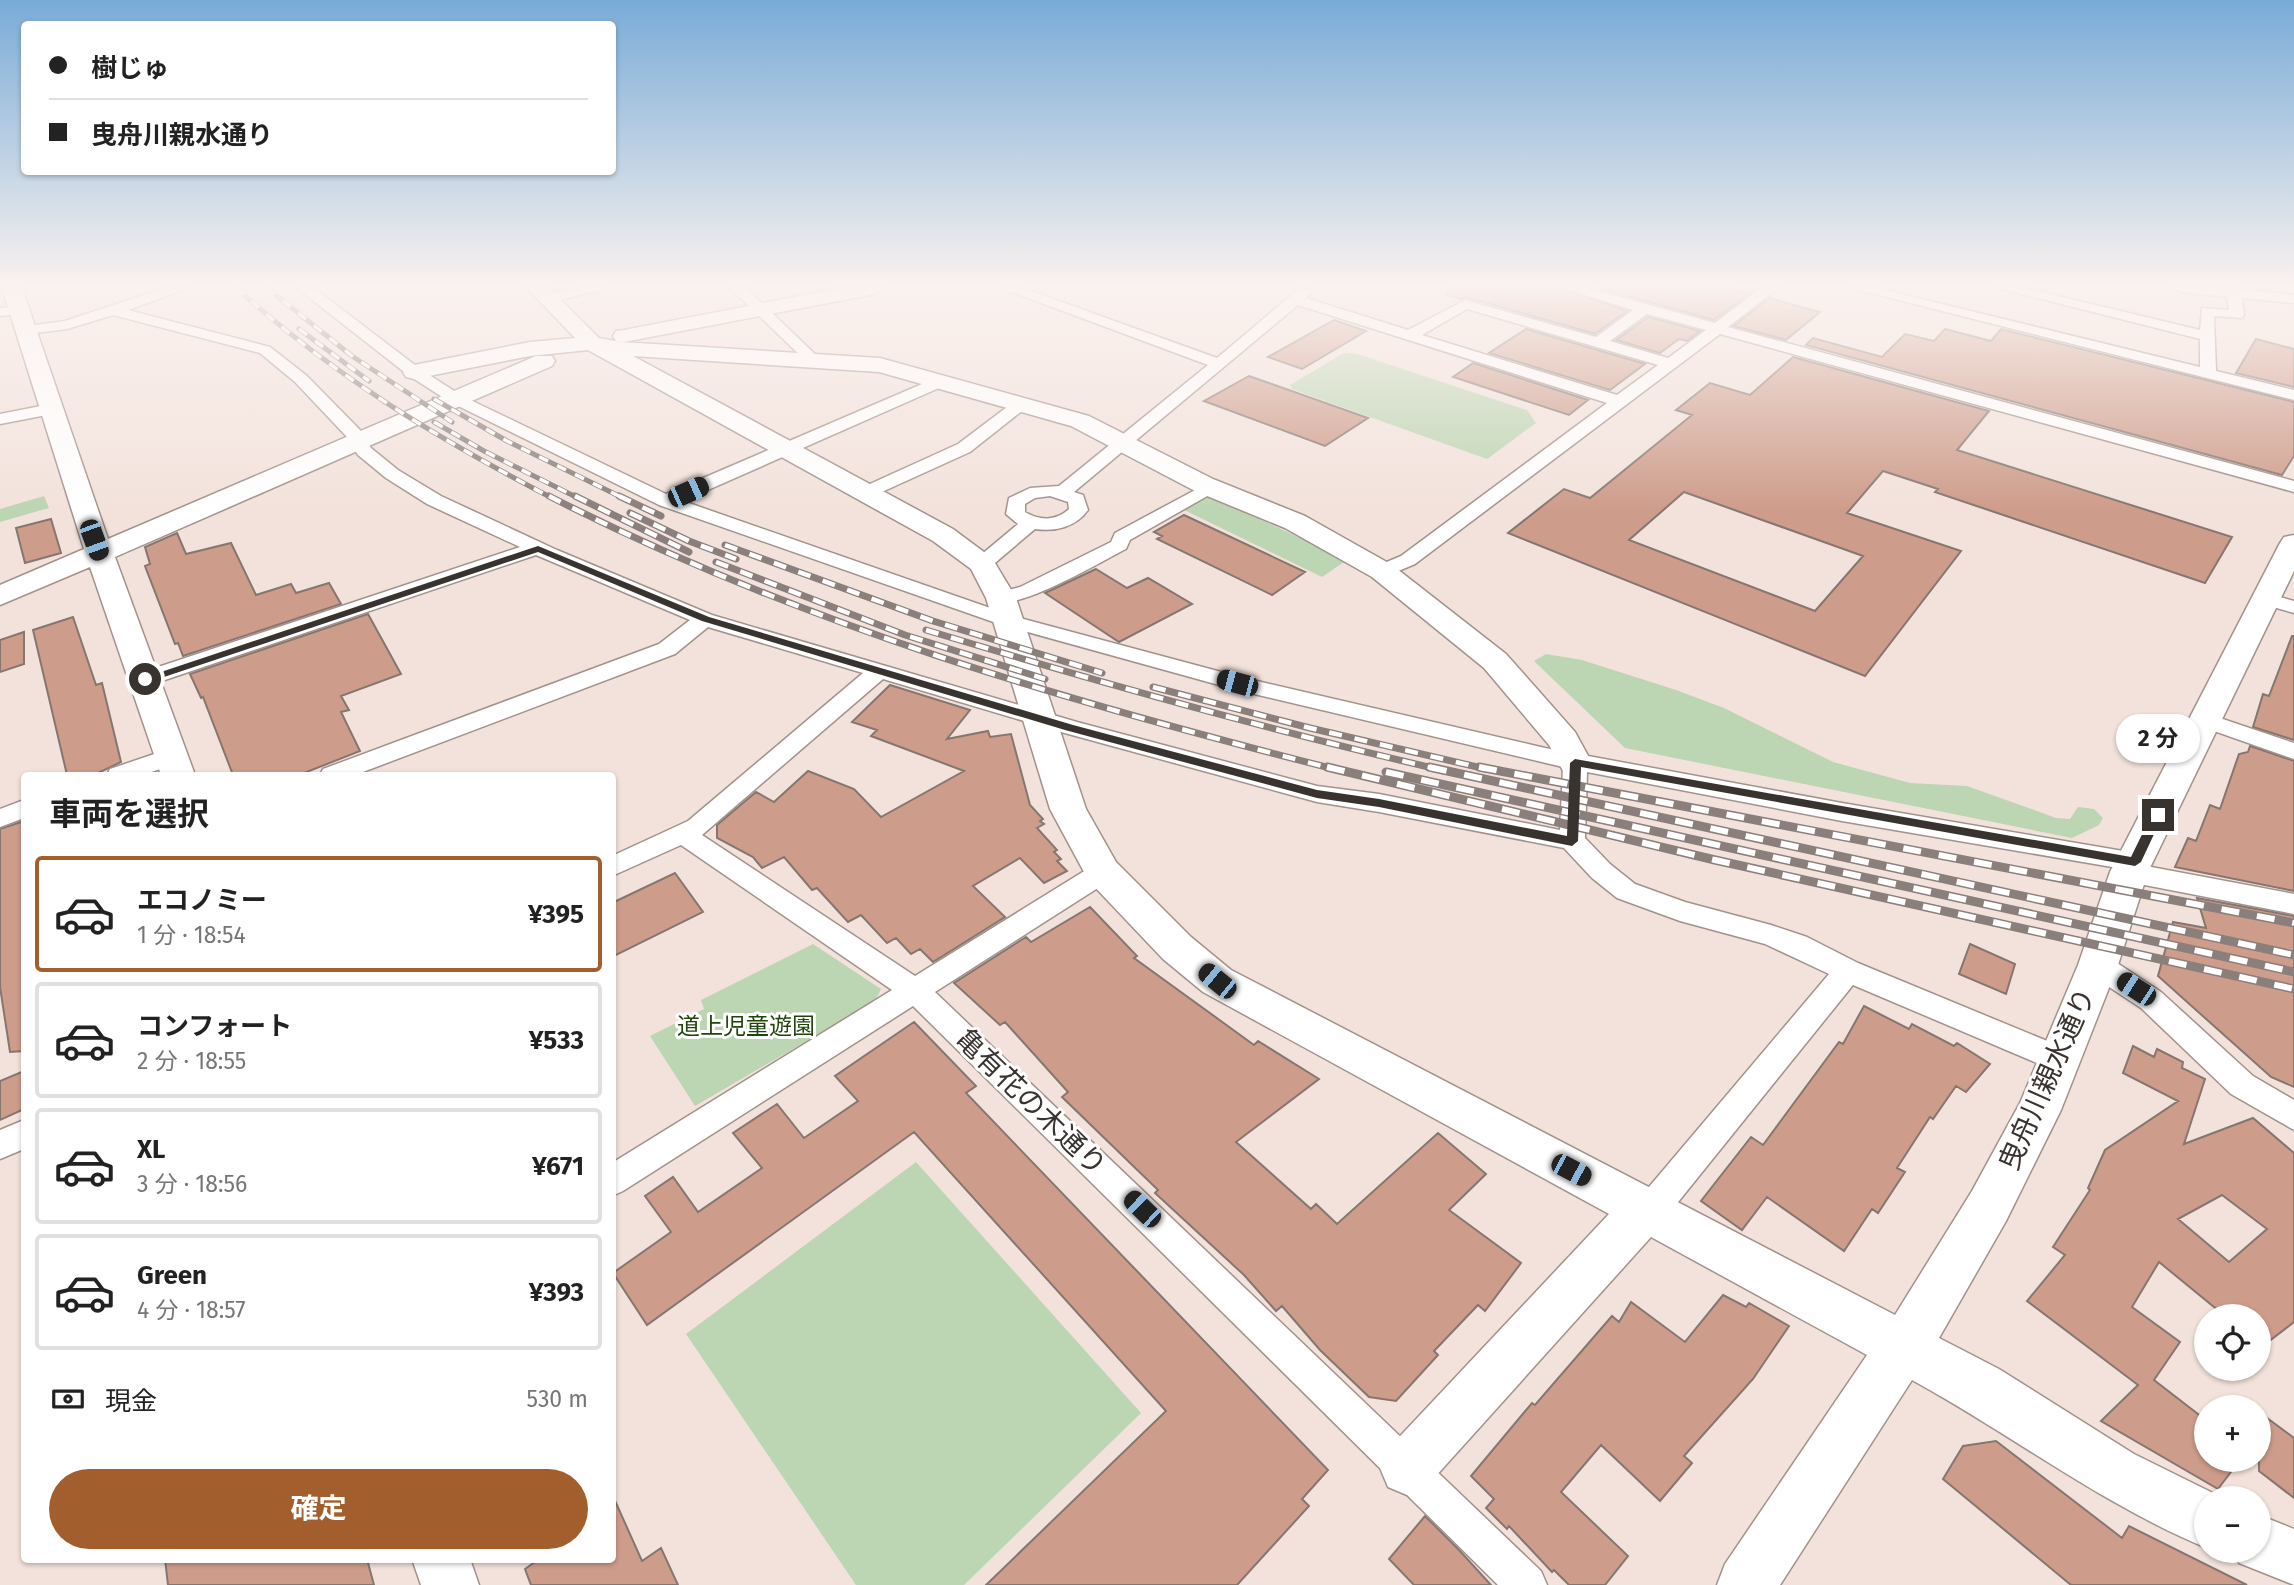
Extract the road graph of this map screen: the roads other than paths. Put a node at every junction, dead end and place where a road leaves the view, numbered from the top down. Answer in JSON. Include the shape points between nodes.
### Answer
{"nodes":[{"id":1,"x":33,"y":362,"type":"edge"},
{"id":2,"x":280,"y":362,"type":"edge"},
{"id":3,"x":401,"y":362,"type":"edge"},
{"id":4,"x":465,"y":362,"type":"edge"},
{"id":5,"x":546,"y":362,"type":"edge"},
{"id":6,"x":627,"y":362,"type":"edge"},
{"id":7,"x":846,"y":362,"type":"edge"},
{"id":8,"x":1213,"y":362,"type":"edge"},
{"id":9,"x":1221,"y":362,"type":"edge"},
{"id":10,"x":1495,"y":362,"type":"edge"},
{"id":11,"x":1664,"y":362,"type":"edge"},
{"id":12,"x":1674,"y":362,"type":"edge"},
{"id":13,"x":1838,"y":362,"type":"edge"},
{"id":14,"x":2158,"y":362,"type":"edge"},
{"id":15,"x":2207,"y":362,"type":"edge"},
{"id":16,"x":1219,"y":364,"type":"junction"},
{"id":17,"x":1671,"y":364,"type":"junction"},
{"id":18,"x":414,"y":372,"type":"junction"},
{"id":19,"x":2207,"y":374,"type":"junction"},
{"id":20,"x":942,"y":381,"type":"junction"},
{"id":21,"x":2294,"y":395,"type":"edge"},
{"id":22,"x":456,"y":399,"type":"junction"},
{"id":23,"x":1622,"y":402,"type":"junction"},
{"id":24,"x":1021,"y":404,"type":"junction"},
{"id":25,"x":51,"y":409,"type":"junction"},
{"id":26,"x":0,"y":419,"type":"edge"},
{"id":27,"x":358,"y":441,"type":"junction"},
{"id":28,"x":1124,"y":444,"type":"junction"},
{"id":29,"x":786,"y":448,"type":"junction"},
{"id":30,"x":1210,"y":487,"type":"junction"},
{"id":31,"x":2294,"y":487,"type":"edge"},
{"id":32,"x":867,"y":492,"type":"junction"},
{"id":33,"x":1063,"y":492,"type":"junction"},
{"id":34,"x":667,"y":501,"type":"junction"},
{"id":35,"x":1030,"y":523,"type":"junction"},
{"id":36,"x":2294,"y":543,"type":"edge"},
{"id":37,"x":538,"y":548,"type":"junction"},
{"id":38,"x":99,"y":554,"type":"junction"},
{"id":39,"x":982,"y":564,"type":"junction"},
{"id":40,"x":1382,"y":571,"type":"junction"},
{"id":41,"x":0,"y":596,"type":"edge"},
{"id":42,"x":2280,"y":603,"type":"edge"},
{"id":43,"x":1004,"y":609,"type":"junction"},
{"id":44,"x":705,"y":619,"type":"junction"},
{"id":45,"x":879,"y":671,"type":"junction"},
{"id":46,"x":145,"y":679,"type":"junction"},
{"id":47,"x":1039,"y":718,"type":"junction"},
{"id":48,"x":2205,"y":720,"type":"junction"},
{"id":49,"x":2294,"y":751,"type":"edge"},
{"id":50,"x":1575,"y":763,"type":"junction"},
{"id":51,"x":175,"y":766,"type":"edge"},
{"id":52,"x":138,"y":772,"type":"edge"},
{"id":53,"x":340,"y":772,"type":"edge"},
{"id":54,"x":21,"y":810,"type":"edge"},
{"id":55,"x":0,"y":818,"type":"edge"},
{"id":56,"x":684,"y":835,"type":"junction"},
{"id":57,"x":1572,"y":841,"type":"junction"},
{"id":58,"x":616,"y":865,"type":"edge"},
{"id":59,"x":2132,"y":867,"type":"junction"},
{"id":60,"x":1103,"y":872,"type":"junction"},
{"id":61,"x":2294,"y":904,"type":"edge"},
{"id":62,"x":2098,"y":965,"type":"junction"},
{"id":63,"x":1848,"y":971,"type":"junction"},
{"id":64,"x":916,"y":991,"type":"junction"},
{"id":65,"x":2058,"y":1059,"type":"junction"},
{"id":66,"x":2294,"y":1116,"type":"edge"},
{"id":67,"x":21,"y":1135,"type":"edge"},
{"id":68,"x":0,"y":1145,"type":"edge"},
{"id":69,"x":616,"y":1178,"type":"edge"},
{"id":70,"x":1647,"y":1210,"type":"junction"},
{"id":71,"x":1903,"y":1348,"type":"junction"},
{"id":72,"x":1407,"y":1468,"type":"junction"},
{"id":73,"x":2194,"y":1513,"type":"edge"},
{"id":74,"x":2271,"y":1549,"type":"edge"},
{"id":75,"x":2294,"y":1559,"type":"edge"},
{"id":76,"x":442,"y":1563,"type":"edge"},
{"id":77,"x":450,"y":1585,"type":"edge"},
{"id":78,"x":1527,"y":1585,"type":"edge"},
{"id":79,"x":1746,"y":1585,"type":"edge"}],
"edges":[{"from":1,"to":25,"type":"street"},
{"from":2,"to":27,"type":"street"},
{"from":3,"to":18,"type":"street"},
{"from":4,"to":18,"type":"street"},
{"from":5,"to":22,"type":"street"},
{"from":6,"to":29,"type":"street"},
{"from":7,"to":20,"type":"street","via":[[880,365]]},
{"from":8,"to":16,"type":"street"},
{"from":9,"to":16,"type":"street"},
{"from":10,"to":23,"type":"street"},
{"from":11,"to":17,"type":"street"},
{"from":12,"to":17,"type":"street"},
{"from":13,"to":31,"type":"street"},
{"from":14,"to":19,"type":"street"},
{"from":15,"to":19,"type":"street"},
{"from":16,"to":28,"type":"street"},
{"from":17,"to":23,"type":"street"},
{"from":18,"to":22,"type":"street"},
{"from":19,"to":21,"type":"street"},
{"from":20,"to":24,"type":"street"},
{"from":20,"to":29,"type":"street"},
{"from":22,"to":27,"type":"street"},
{"from":22,"to":34,"type":"street"},
{"from":23,"to":40,"type":"street","via":[[1408,560]]},
{"from":24,"to":28,"type":"street","via":[[1080,421]]},
{"from":24,"to":32,"type":"street","via":[[964,448]]},
{"from":25,"to":26,"type":"street"},
{"from":25,"to":38,"type":"street"},
{"from":27,"to":37,"type":"street","via":[[392,474],[434,500]]},
{"from":27,"to":38,"type":"street"},
{"from":28,"to":30,"type":"street"},
{"from":28,"to":33,"type":"street"},
{"from":29,"to":32,"type":"street"},
{"from":29,"to":34,"type":"street"},
{"from":30,"to":40,"type":"street","via":[[1296,522]]},
{"from":30,"to":43,"type":"street","via":[[1122,537],[1119,545],[1027,591]]},
{"from":32,"to":39,"type":"street","via":[[943,535]]},
{"from":33,"to":35,"type":"street","via":[[1030,493],[1016,502],[1016,514]]},
{"from":33,"to":35,"type":"street","via":[[1076,499],[1076,515],[1050,524]]},
{"from":34,"to":43,"type":"street"},
{"from":35,"to":39,"type":"street"},
{"from":36,"to":42,"type":"street","name":"曳舟川親水通り"},
{"from":37,"to":44,"type":"street"},
{"from":37,"to":46,"type":"street"},
{"from":38,"to":41,"type":"street"},
{"from":38,"to":46,"type":"street"},
{"from":39,"to":43,"type":"street"},
{"from":40,"to":50,"type":"street","via":[[1495,661],[1563,740]]},
{"from":42,"to":48,"type":"street","name":"曳舟川親水通り"},
{"from":43,"to":47,"type":"street"},
{"from":43,"to":50,"type":"street","via":[[1237,683]]},
{"from":44,"to":45,"type":"street"},
{"from":44,"to":53,"type":"street","via":[[667,649]]},
{"from":45,"to":47,"type":"street"},
{"from":45,"to":56,"type":"street"},
{"from":46,"to":51,"type":"street"},
{"from":47,"to":57,"type":"street","via":[[1317,794]]},
{"from":47,"to":60,"type":"street","via":[[1068,809]]},
{"from":48,"to":49,"type":"street"},
{"from":48,"to":59,"type":"street","name":"曳舟川親水通り"},
{"from":50,"to":57,"type":"street"},
{"from":50,"to":59,"type":"street"},
{"from":51,"to":52,"type":"street"},
{"from":54,"to":55,"type":"street"},
{"from":56,"to":58,"type":"street"},
{"from":56,"to":64,"type":"street","name":"亀有花の木通り"},
{"from":57,"to":63,"type":"street","via":[[1626,891],[1771,935]]},
{"from":59,"to":61,"type":"street"},
{"from":59,"to":62,"type":"street","name":"曳舟川親水通り"},
{"from":60,"to":64,"type":"street"},
{"from":60,"to":70,"type":"street","via":[[1177,948],[1217,981]]},
{"from":62,"to":65,"type":"street","name":"曳舟川親水通り"},
{"from":62,"to":66,"type":"street","via":[[2151,1000],[2242,1085]]},
{"from":63,"to":65,"type":"street"},
{"from":63,"to":70,"type":"street"},
{"from":64,"to":69,"type":"street"},
{"from":64,"to":72,"type":"street","name":"亀有花の木通り"},
{"from":65,"to":71,"type":"street","name":"曳舟川親水通り","via":[[2039,1110],[1989,1206]]},
{"from":67,"to":68,"type":"street"},
{"from":70,"to":71,"type":"street"},
{"from":70,"to":72,"type":"street"},
{"from":71,"to":73,"type":"street","via":[[1980,1388],[2115,1473]]},
{"from":71,"to":79,"type":"street","name":"曳舟川親水通り"},
{"from":72,"to":78,"type":"street","name":"亀有花の木通り"},
{"from":74,"to":75,"type":"street"},
{"from":76,"to":77,"type":"street"}]}
